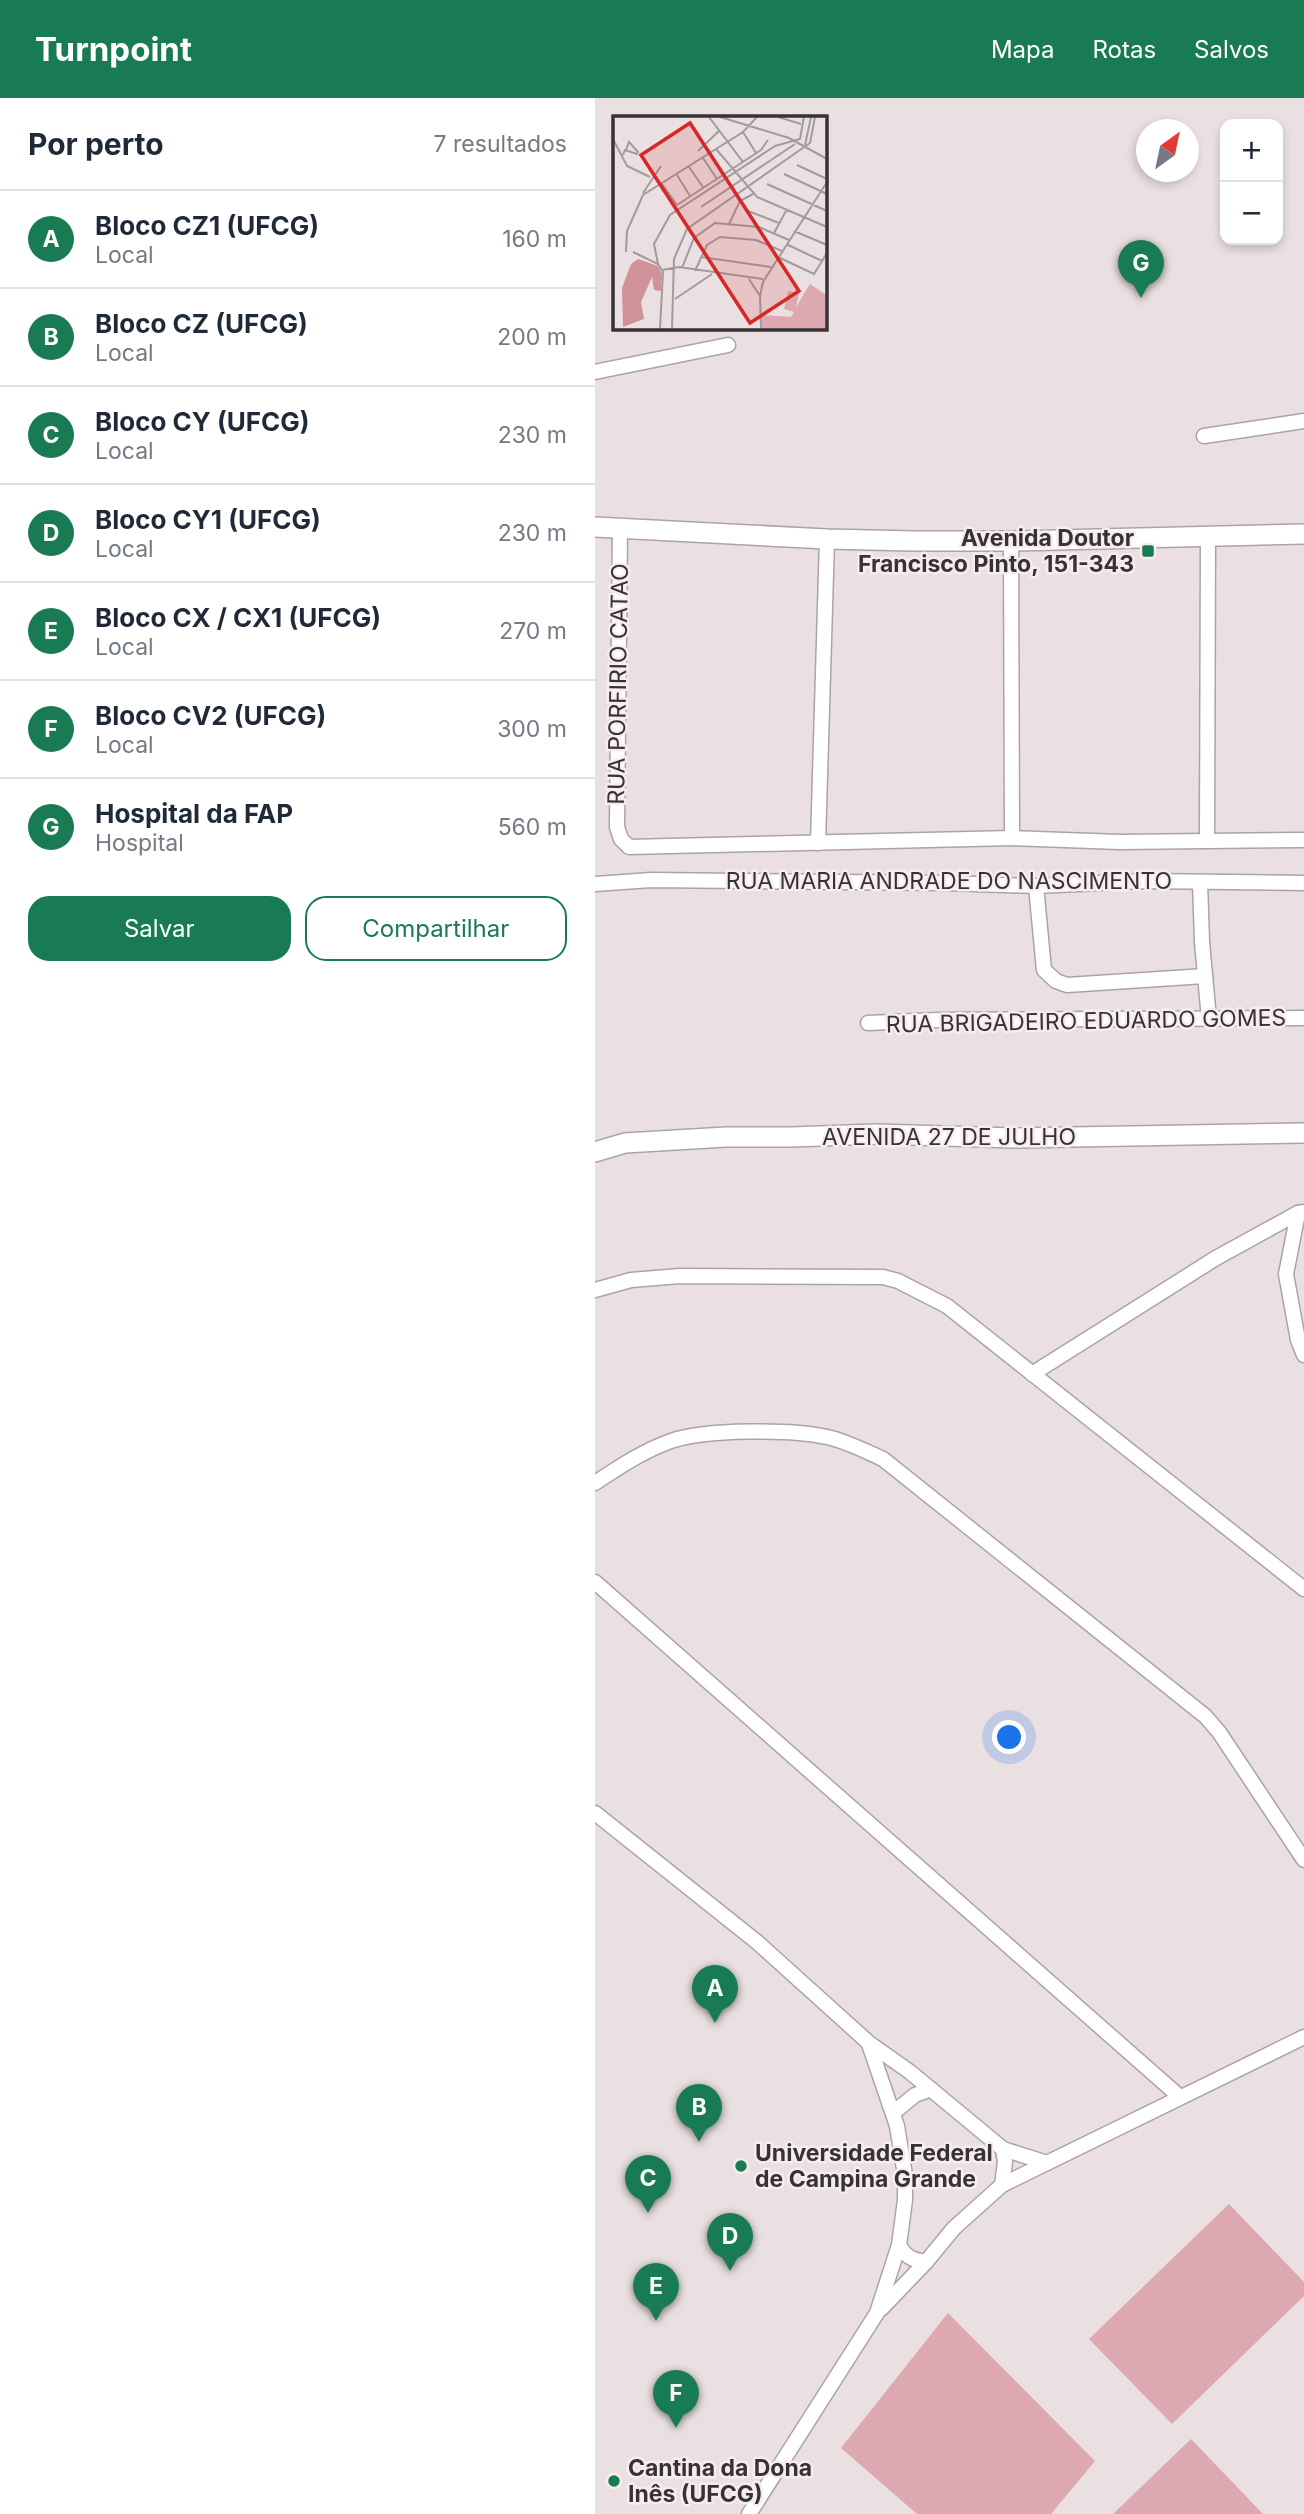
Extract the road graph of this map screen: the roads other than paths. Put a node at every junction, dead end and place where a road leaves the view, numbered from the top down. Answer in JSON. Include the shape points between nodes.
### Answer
{"nodes":[{"id":1,"x":728,"y":345,"type":"dead end"},
{"id":2,"x":595,"y":372,"type":"edge"},
{"id":3,"x":1304,"y":421,"type":"edge"},
{"id":4,"x":1204,"y":436,"type":"dead end"},
{"id":5,"x":595,"y":527,"type":"edge"},
{"id":6,"x":620,"y":528,"type":"junction"},
{"id":7,"x":1304,"y":534,"type":"edge"},
{"id":8,"x":1208,"y":537,"type":"junction"},
{"id":9,"x":827,"y":539,"type":"junction"},
{"id":10,"x":1010,"y":541,"type":"junction"},
{"id":11,"x":1012,"y":838,"type":"junction"},
{"id":12,"x":621,"y":839,"type":"joint"},
{"id":13,"x":1207,"y":840,"type":"junction"},
{"id":14,"x":1304,"y":840,"type":"edge"},
{"id":15,"x":818,"y":843,"type":"junction"},
{"id":16,"x":1200,"y":882,"type":"junction"},
{"id":17,"x":1304,"y":883,"type":"edge"},
{"id":18,"x":595,"y":884,"type":"edge"},
{"id":19,"x":1036,"y":886,"type":"junction"},
{"id":20,"x":1205,"y":976,"type":"junction"},
{"id":21,"x":1304,"y":1018,"type":"edge"},
{"id":22,"x":1209,"y":1019,"type":"junction"},
{"id":23,"x":868,"y":1023,"type":"dead end"},
{"id":24,"x":1304,"y":1133,"type":"edge"},
{"id":25,"x":595,"y":1152,"type":"edge"},
{"id":26,"x":1301,"y":1212,"type":"edge"},
{"id":27,"x":595,"y":1290,"type":"edge"},
{"id":28,"x":1304,"y":1355,"type":"edge"},
{"id":29,"x":1032,"y":1374,"type":"junction"},
{"id":30,"x":595,"y":1483,"type":"edge"},
{"id":31,"x":595,"y":1582,"type":"edge"},
{"id":32,"x":1304,"y":1589,"type":"edge"},
{"id":33,"x":595,"y":1813,"type":"edge"},
{"id":34,"x":1304,"y":1860,"type":"edge"},
{"id":35,"x":1304,"y":2037,"type":"edge"},
{"id":36,"x":869,"y":2043,"type":"junction"},
{"id":37,"x":931,"y":2089,"type":"junction"},
{"id":38,"x":1180,"y":2097,"type":"junction"},
{"id":39,"x":893,"y":2113,"type":"junction"},
{"id":40,"x":1003,"y":2149,"type":"junction"},
{"id":41,"x":1047,"y":2163,"type":"junction"},
{"id":42,"x":1002,"y":2185,"type":"junction"},
{"id":43,"x":899,"y":2245,"type":"junction"},
{"id":44,"x":926,"y":2262,"type":"junction"},
{"id":45,"x":877,"y":2313,"type":"junction"},
{"id":46,"x":749,"y":2514,"type":"edge"}],
"edges":[{"from":1,"to":2,"type":"street"},
{"from":3,"to":4,"type":"street"},
{"from":5,"to":6,"type":"street"},
{"from":6,"to":9,"type":"street"},
{"from":6,"to":12,"type":"street","name":"RUA PORFIRIO CATAO","via":[[617,827]]},
{"from":7,"to":8,"type":"street"},
{"from":8,"to":10,"type":"street"},
{"from":8,"to":13,"type":"street"},
{"from":9,"to":10,"type":"street"},
{"from":9,"to":15,"type":"street"},
{"from":10,"to":11,"type":"street"},
{"from":11,"to":13,"type":"street","name":"RUA MARIA ANDRADE DO NASCIMENTO"},
{"from":11,"to":15,"type":"street","name":"RUA MARIA ANDRADE DO NASCIMENTO"},
{"from":12,"to":15,"type":"street","name":"RUA MARIA ANDRADE DO NASCIMENTO","via":[[629,847]]},
{"from":13,"to":14,"type":"street","name":"RUA MARIA ANDRADE DO NASCIMENTO"},
{"from":16,"to":17,"type":"street","name":"RUA MARIA ANDRADE DO NASCIMENTO"},
{"from":16,"to":19,"type":"street","name":"RUA MARIA ANDRADE DO NASCIMENTO"},
{"from":16,"to":20,"type":"street"},
{"from":18,"to":19,"type":"street","name":"RUA MARIA ANDRADE DO NASCIMENTO","via":[[651,880]]},
{"from":19,"to":20,"type":"street","via":[[1044,970],[1056,981],[1067,985]]},
{"from":20,"to":22,"type":"street"},
{"from":21,"to":22,"type":"street","name":"RUA BRIGADEIRO EDUARDO GOMES"},
{"from":22,"to":23,"type":"street","name":"RUA BRIGADEIRO EDUARDO GOMES"},
{"from":24,"to":25,"type":"street","name":"AVENIDA 27 DE JULHO","via":[[726,1137],[625,1143]]},
{"from":26,"to":28,"type":"street","via":[[1286,1274]]},
{"from":26,"to":29,"type":"street","via":[[1216,1258]]},
{"from":27,"to":29,"type":"street","via":[[631,1280],[680,1276],[883,1277],[947,1306]]},
{"from":29,"to":32,"type":"street"},
{"from":30,"to":34,"type":"street","via":[[634,1457],[672,1440],[720,1433],[827,1437],[883,1459],[1205,1716]]},
{"from":31,"to":38,"type":"street"},
{"from":33,"to":36,"type":"street","via":[[757,1942]]},
{"from":35,"to":38,"type":"street"},
{"from":36,"to":37,"type":"street"},
{"from":36,"to":39,"type":"street"},
{"from":37,"to":39,"type":"street"},
{"from":37,"to":40,"type":"street"},
{"from":38,"to":41,"type":"street"},
{"from":39,"to":43,"type":"street","via":[[905,2175]]},
{"from":40,"to":41,"type":"street"},
{"from":40,"to":42,"type":"street"},
{"from":41,"to":42,"type":"street"},
{"from":42,"to":44,"type":"street","via":[[954,2228]]},
{"from":43,"to":44,"type":"street","via":[[904,2254]]},
{"from":43,"to":45,"type":"street"},
{"from":44,"to":45,"type":"street"},
{"from":45,"to":46,"type":"street"}]}
